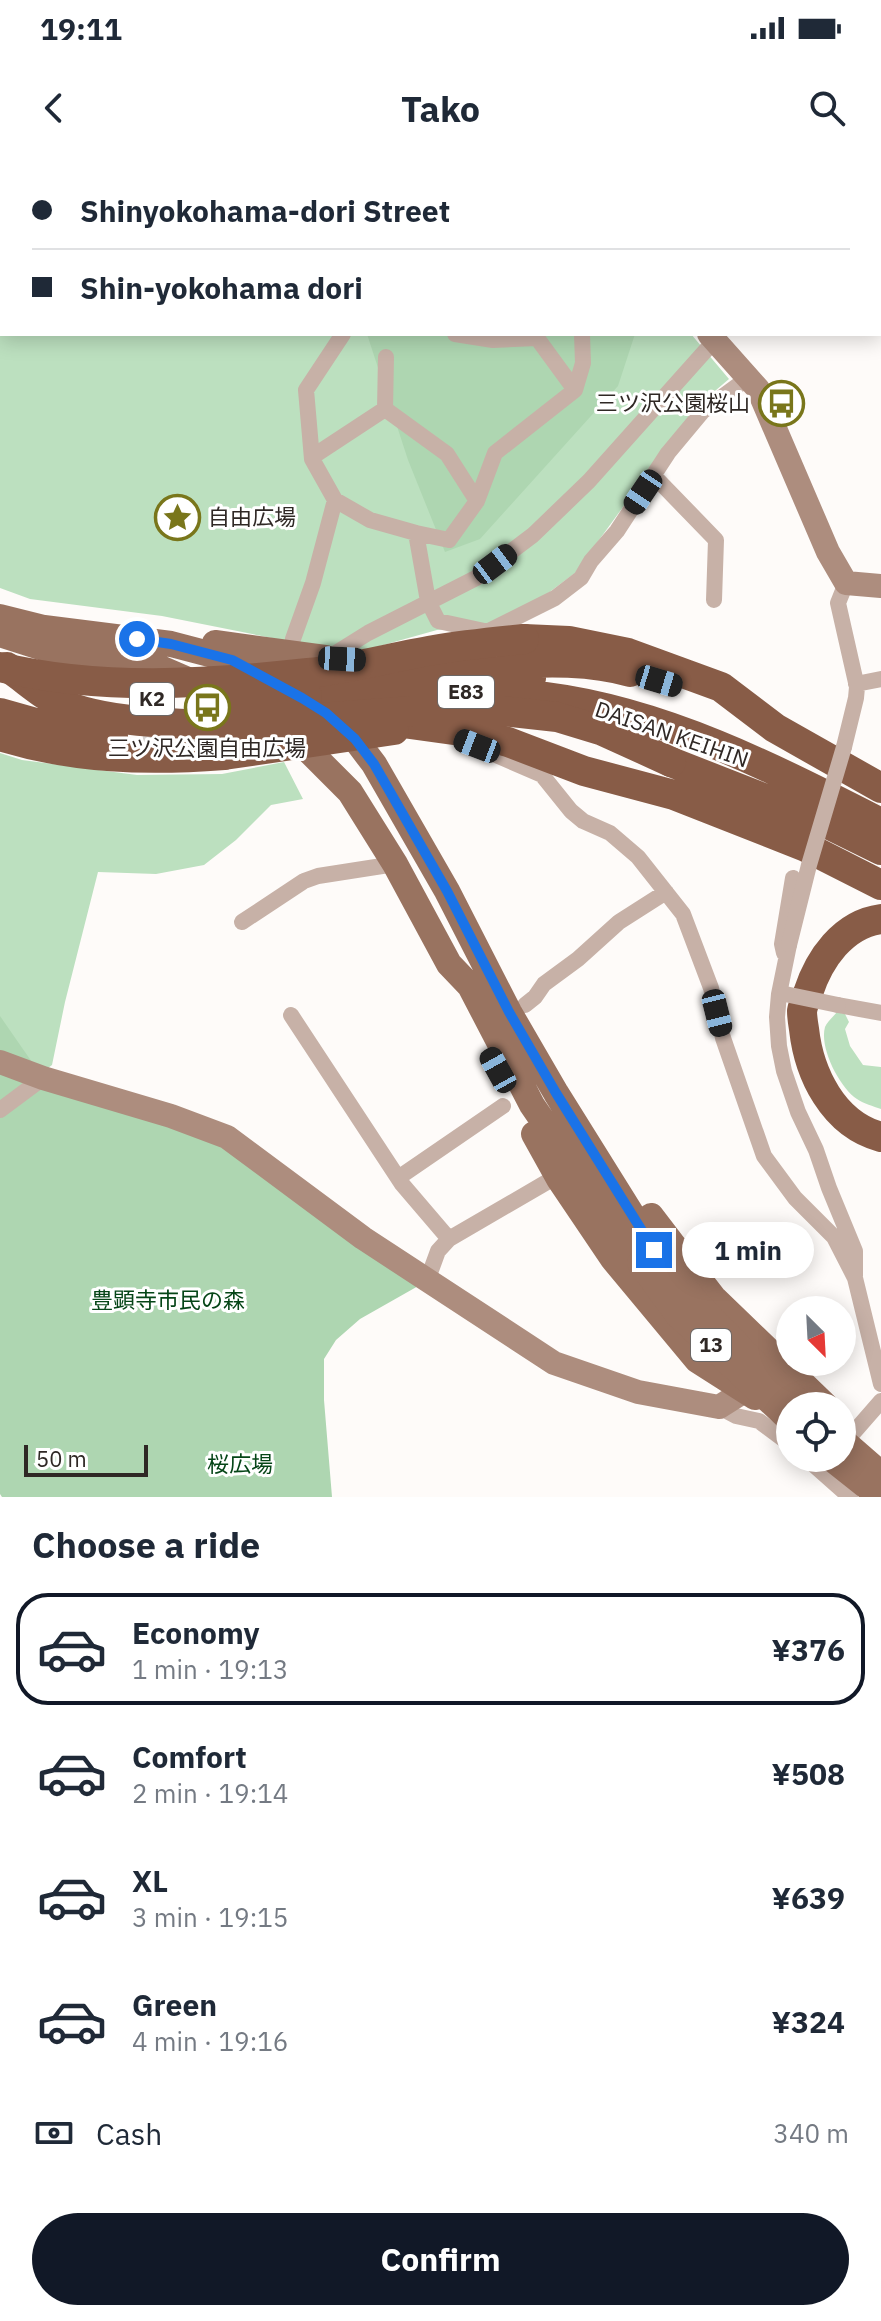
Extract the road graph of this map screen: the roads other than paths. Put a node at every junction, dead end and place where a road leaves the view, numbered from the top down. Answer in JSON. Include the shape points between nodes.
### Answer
{"nodes":[{"id":1,"x":342,"y":336,"type":"edge"},
{"id":2,"x":468,"y":336,"type":"edge"},
{"id":3,"x":582,"y":336,"type":"edge"},
{"id":4,"x":710,"y":336,"type":"edge"},
{"id":5,"x":386,"y":357,"type":"dead end"},
{"id":6,"x":748,"y":378,"type":"junction"},
{"id":7,"x":575,"y":390,"type":"junction"},
{"id":8,"x":385,"y":409,"type":"junction"},
{"id":9,"x":312,"y":457,"type":"junction"},
{"id":10,"x":654,"y":476,"type":"junction"},
{"id":11,"x":335,"y":500,"type":"junction"},
{"id":12,"x":477,"y":501,"type":"junction"},
{"id":13,"x":416,"y":533,"type":"junction"},
{"id":14,"x":846,"y":583,"type":"junction"},
{"id":15,"x":881,"y":586,"type":"edge"},
{"id":16,"x":714,"y":600,"type":"dead end"},
{"id":17,"x":428,"y":601,"type":"junction"},
{"id":18,"x":0,"y":617,"type":"edge"},
{"id":19,"x":489,"y":632,"type":"junction"},
{"id":20,"x":0,"y":634,"type":"edge"},
{"id":21,"x":293,"y":639,"type":"dead end"},
{"id":22,"x":168,"y":643,"type":"junction"},
{"id":23,"x":325,"y":658,"type":"junction"},
{"id":24,"x":0,"y":664,"type":"edge"},
{"id":25,"x":490,"y":671,"type":"junction"},
{"id":26,"x":0,"y":675,"type":"edge"},
{"id":27,"x":881,"y":679,"type":"edge"},
{"id":28,"x":856,"y":684,"type":"junction"},
{"id":29,"x":307,"y":700,"type":"junction"},
{"id":30,"x":0,"y":713,"type":"edge"},
{"id":31,"x":266,"y":718,"type":"junction"},
{"id":32,"x":428,"y":727,"type":"junction"},
{"id":33,"x":775,"y":728,"type":"junction"},
{"id":34,"x":0,"y":736,"type":"edge"},
{"id":35,"x":143,"y":740,"type":"tunnel mouth"},
{"id":36,"x":224,"y":740,"type":"junction"},
{"id":37,"x":369,"y":756,"type":"junction"},
{"id":38,"x":671,"y":762,"type":"junction"},
{"id":39,"x":881,"y":788,"type":"edge"},
{"id":40,"x":868,"y":816,"type":"edge"},
{"id":41,"x":881,"y":850,"type":"edge"},
{"id":42,"x":395,"y":864,"type":"junction"},
{"id":43,"x":793,"y":878,"type":"dead end"},
{"id":44,"x":881,"y":885,"type":"edge"},
{"id":45,"x":447,"y":891,"type":"junction"},
{"id":46,"x":666,"y":892,"type":"junction"},
{"id":47,"x":881,"y":919,"type":"edge"},
{"id":48,"x":242,"y":922,"type":"dead end"},
{"id":49,"x":786,"y":962,"type":"junction"},
{"id":50,"x":449,"y":964,"type":"junction"},
{"id":51,"x":782,"y":994,"type":"junction"},
{"id":52,"x":525,"y":1005,"type":"junction"},
{"id":53,"x":881,"y":1013,"type":"edge"},
{"id":54,"x":291,"y":1015,"type":"dead end"},
{"id":55,"x":0,"y":1062,"type":"edge"},
{"id":56,"x":43,"y":1078,"type":"junction"},
{"id":57,"x":503,"y":1106,"type":"dead end"},
{"id":58,"x":0,"y":1110,"type":"edge"},
{"id":59,"x":881,"y":1137,"type":"edge"},
{"id":60,"x":398,"y":1178,"type":"junction"},
{"id":61,"x":547,"y":1182,"type":"dead end"},
{"id":62,"x":449,"y":1239,"type":"junction"},
{"id":63,"x":647,"y":1257,"type":"junction"},
{"id":64,"x":855,"y":1278,"type":"junction"},
{"id":65,"x":427,"y":1281,"type":"junction"},
{"id":66,"x":776,"y":1358,"type":"joint"},
{"id":67,"x":795,"y":1376,"type":"edge"},
{"id":68,"x":881,"y":1384,"type":"edge"},
{"id":69,"x":746,"y":1390,"type":"junction"},
{"id":70,"x":788,"y":1392,"type":"edge"},
{"id":71,"x":811,"y":1392,"type":"edge"},
{"id":72,"x":881,"y":1401,"type":"edge"},
{"id":73,"x":719,"y":1407,"type":"junction"},
{"id":74,"x":776,"y":1409,"type":"edge"},
{"id":75,"x":776,"y":1412,"type":"edge"},
{"id":76,"x":856,"y":1423,"type":"edge"},
{"id":77,"x":776,"y":1434,"type":"edge"},
{"id":78,"x":856,"y":1438,"type":"edge"},
{"id":79,"x":856,"y":1443,"type":"edge"},
{"id":80,"x":881,"y":1455,"type":"edge"},
{"id":81,"x":822,"y":1472,"type":"edge"},
{"id":82,"x":846,"y":1472,"type":"edge"},
{"id":83,"x":849,"y":1472,"type":"edge"},
{"id":84,"x":881,"y":1474,"type":"edge"},
{"id":85,"x":850,"y":1497,"type":"edge"},
{"id":86,"x":872,"y":1497,"type":"edge"},
{"id":87,"x":880,"y":1497,"type":"edge"}],
"edges":[{"from":1,"to":9,"type":"street","via":[[306,390]]},
{"from":2,"to":7,"type":"street","via":[[537,338]]},
{"from":3,"to":7,"type":"street","via":[[583,363]]},
{"from":4,"to":6,"type":"street"},
{"from":4,"to":17,"type":"street","via":[[589,481],[533,535],[476,578]]},
{"from":5,"to":8,"type":"street"},
{"from":6,"to":10,"type":"street","via":[[703,411]]},
{"from":6,"to":14,"type":"street","via":[[758,389]]},
{"from":7,"to":12,"type":"street","via":[[495,453]]},
{"from":8,"to":9,"type":"street"},
{"from":8,"to":12,"type":"street","via":[[447,454]]},
{"from":9,"to":11,"type":"street"},
{"from":10,"to":16,"type":"street","via":[[716,540]]},
{"from":10,"to":19,"type":"street","via":[[581,578],[555,598]]},
{"from":11,"to":13,"type":"street","via":[[370,520]]},
{"from":11,"to":21,"type":"street"},
{"from":12,"to":13,"type":"street","via":[[449,540]]},
{"from":13,"to":17,"type":"street"},
{"from":14,"to":15,"type":"street"},
{"from":14,"to":28,"type":"street","via":[[838,603]]},
{"from":17,"to":19,"type":"street","via":[[438,621]]},
{"from":17,"to":23,"type":"street"},
{"from":18,"to":22,"type":"main road","number":"13","via":[[44,628]]},
{"from":19,"to":23,"type":"street","via":[[394,661]]},
{"from":20,"to":31,"type":"main road","number":"13","via":[[50,650],[160,668],[250,706]]},
{"from":22,"to":23,"type":"main road","via":[[191,639]]},
{"from":22,"to":29,"type":"main road","number":"13","via":[[232,660]]},
{"from":23,"to":25,"type":"highway","via":[[374,670]]},
{"from":23,"to":29,"type":"street"},
{"from":24,"to":33,"type":"highway","bridge":true,"via":[[33,675],[100,683],[169,684],[311,673],[435,649],[524,639],[569,641],[657,662],[721,687]]},
{"from":24,"to":36,"type":"highway","via":[[70,707]]},
{"from":25,"to":33,"type":"highway","via":[[529,662],[615,667]]},
{"from":25,"to":40,"type":"highway","via":[[623,691],[686,713],[761,749]]},
{"from":26,"to":29,"type":"highway","number":"K2","bridge":true,"via":[[133,699]]},
{"from":27,"to":28,"type":"street"},
{"from":28,"to":49,"type":"street","bridge":true},
{"from":29,"to":31,"type":"highway"},
{"from":29,"to":31,"type":"street"},
{"from":29,"to":32,"type":"highway"},
{"from":29,"to":37,"type":"main road","number":"13"},
{"from":29,"to":40,"type":"highway","name":"DAISAN KEIHIN","number":"E83","via":[[490,692],[623,713],[720,747]]},
{"from":30,"to":35,"type":"highway"},
{"from":31,"to":42,"type":"main road","number":"13","via":[[286,727],[350,792]]},
{"from":32,"to":37,"type":"street"},
{"from":32,"to":44,"type":"highway","via":[[508,742],[584,771],[674,795],[806,847]]},
{"from":32,"to":46,"type":"street","via":[[542,775],[583,821],[610,833],[638,857]]},
{"from":33,"to":39,"type":"highway"},
{"from":34,"to":36,"type":"highway","via":[[45,748],[152,759]]},
{"from":36,"to":38,"type":"highway","name":"DAISAN KEIHIN","number":"E83","bridge":true,"via":[[311,741],[398,730],[503,726],[571,735]]},
{"from":36,"to":38,"type":"highway","bridge":true,"via":[[412,711],[502,711],[557,717]]},
{"from":37,"to":45,"type":"main road","number":"13"},
{"from":38,"to":41,"type":"highway","name":"DAISAN KEIHIN","number":"E83"},
{"from":42,"to":48,"type":"street","via":[[304,881]]},
{"from":42,"to":50,"type":"main road","number":"13"},
{"from":43,"to":49,"type":"street","via":[[782,944]]},
{"from":45,"to":52,"type":"main road"},
{"from":45,"to":63,"type":"main road","number":"13"},
{"from":46,"to":52,"type":"street","via":[[619,922]]},
{"from":46,"to":64,"type":"street","via":[[683,914],[711,988],[764,1156],[795,1198],[834,1237]]},
{"from":47,"to":59,"type":"highway","via":[[841,937],[815,971],[802,1011],[807,1052],[823,1092],[846,1118]]},
{"from":49,"to":51,"type":"street"},
{"from":50,"to":63,"type":"main road","number":"13","via":[[470,986],[532,1105]]},
{"from":50,"to":69,"type":"main road","via":[[453,989],[528,1125],[613,1259],[697,1360]]},
{"from":51,"to":53,"type":"street","bridge":true},
{"from":51,"to":64,"type":"street","via":[[778,1032],[784,1071],[855,1251]]},
{"from":52,"to":66,"type":"main road","via":[[607,1151],[658,1227],[713,1297]]},
{"from":54,"to":60,"type":"street"},
{"from":55,"to":56,"type":"street"},
{"from":56,"to":58,"type":"street"},
{"from":56,"to":65,"type":"street","via":[[227,1137]]},
{"from":57,"to":60,"type":"street"},
{"from":60,"to":62,"type":"street"},
{"from":61,"to":62,"type":"street"},
{"from":62,"to":65,"type":"street","via":[[438,1251]]},
{"from":63,"to":70,"type":"main road","number":"13","bridge":true},
{"from":63,"to":74,"type":"main road","number":"13","bridge":true,"via":[[678,1315]]},
{"from":64,"to":68,"type":"street"},
{"from":65,"to":73,"type":"street","via":[[554,1363],[638,1392]]},
{"from":66,"to":69,"type":"street"},
{"from":67,"to":71,"type":"main road"},
{"from":69,"to":73,"type":"street"},
{"from":69,"to":75,"type":"main road"},
{"from":72,"to":76,"type":"street"},
{"from":73,"to":77,"type":"street","via":[[759,1421]]},
{"from":78,"to":80,"type":"main road"},
{"from":79,"to":84,"type":"main road"},
{"from":81,"to":85,"type":"street"},
{"from":82,"to":86,"type":"main road"},
{"from":83,"to":87,"type":"main road"}]}
